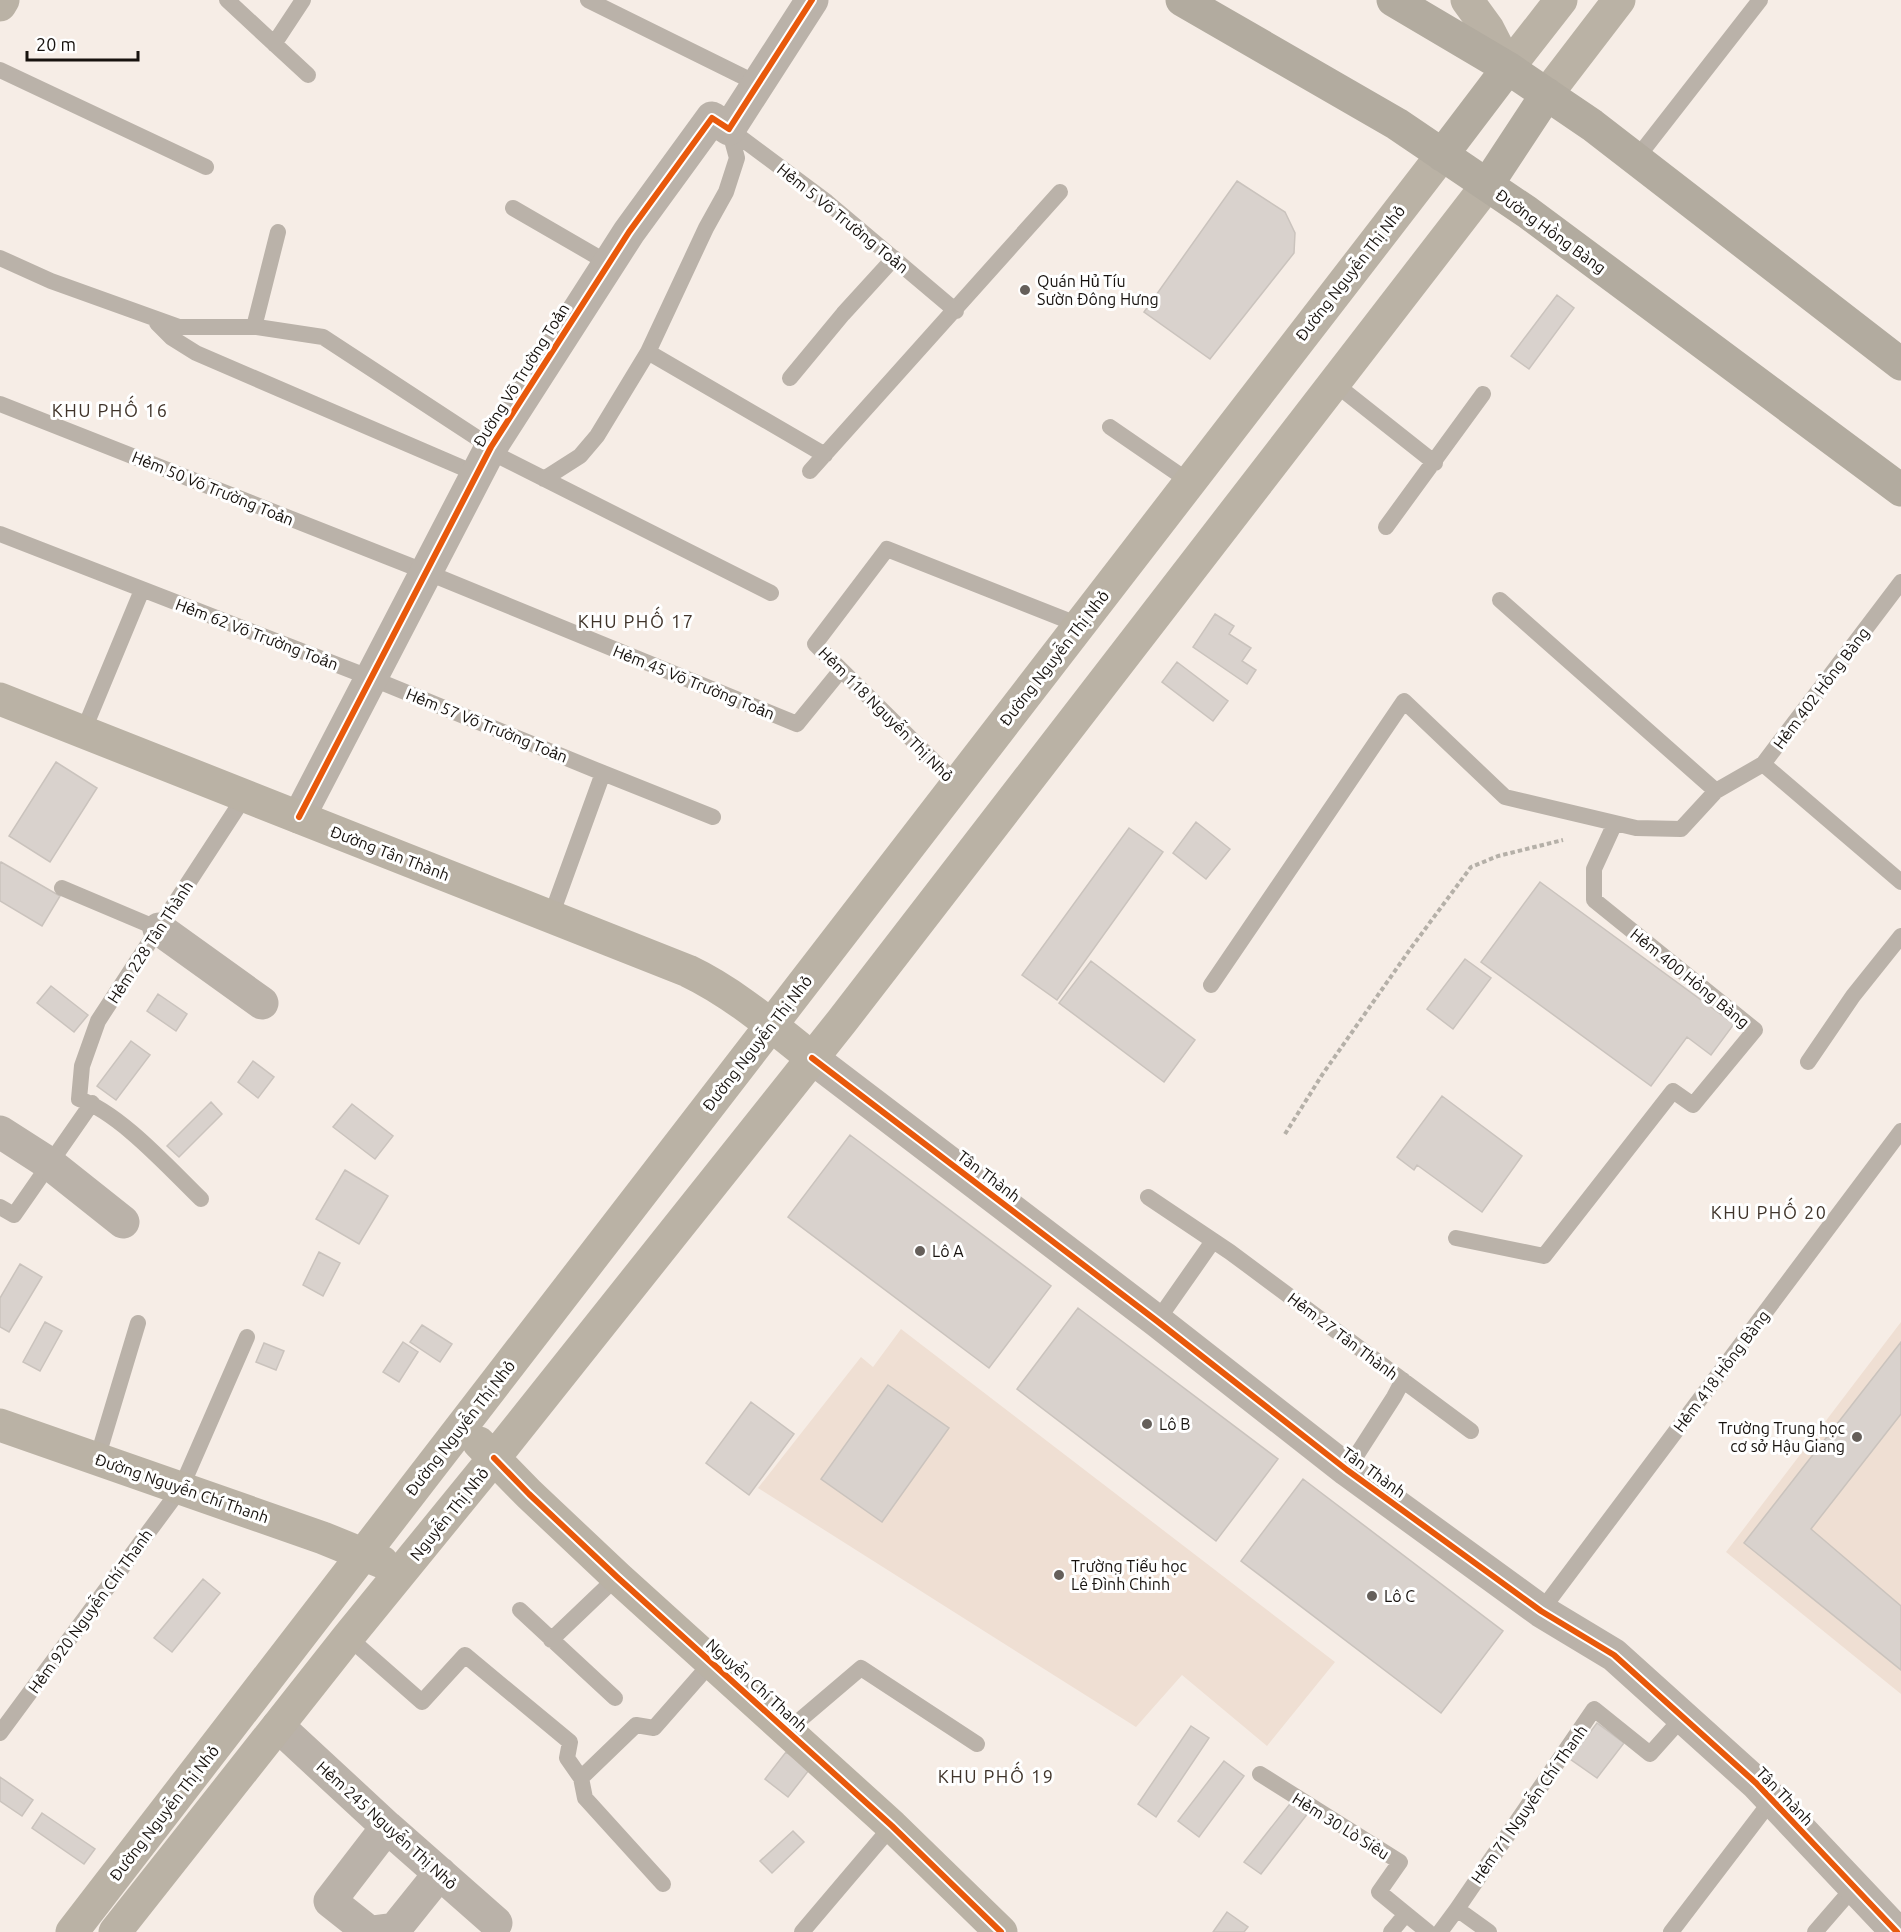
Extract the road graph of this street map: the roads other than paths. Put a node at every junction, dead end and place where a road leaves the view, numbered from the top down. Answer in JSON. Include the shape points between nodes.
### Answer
{"nodes":[{"id":1,"x":3,"y":0,"type":"edge"},
{"id":2,"x":228,"y":0,"type":"edge"},
{"id":3,"x":303,"y":0,"type":"edge"},
{"id":4,"x":588,"y":0,"type":"edge"},
{"id":5,"x":812,"y":0,"type":"edge"},
{"id":6,"x":1182,"y":0,"type":"edge"},
{"id":7,"x":1393,"y":0,"type":"edge"},
{"id":8,"x":1467,"y":0,"type":"edge"},
{"id":9,"x":1561,"y":0,"type":"edge"},
{"id":10,"x":1618,"y":0,"type":"edge"},
{"id":11,"x":1760,"y":0,"type":"edge"},
{"id":12,"x":0,"y":5,"type":"edge"},
{"id":13,"x":274,"y":44,"type":"junction"},
{"id":14,"x":1508,"y":68,"type":"junction"},
{"id":15,"x":0,"y":70,"type":"edge"},
{"id":16,"x":308,"y":75,"type":"dead end"},
{"id":17,"x":758,"y":84,"type":"junction"},
{"id":18,"x":1547,"y":94,"type":"junction"},
{"id":19,"x":729,"y":129,"type":"junction"},
{"id":20,"x":1442,"y":155,"type":"junction"},
{"id":21,"x":1636,"y":159,"type":"junction"},
{"id":22,"x":206,"y":167,"type":"dead end"},
{"id":23,"x":1487,"y":185,"type":"junction"},
{"id":24,"x":1060,"y":192,"type":"dead end"},
{"id":25,"x":513,"y":208,"type":"dead end"},
{"id":26,"x":278,"y":232,"type":"dead end"},
{"id":27,"x":0,"y":258,"type":"edge"},
{"id":28,"x":894,"y":258,"type":"junction"},
{"id":29,"x":608,"y":263,"type":"junction"},
{"id":30,"x":956,"y":311,"type":"junction"},
{"id":31,"x":151,"y":317,"type":"junction"},
{"id":32,"x":254,"y":327,"type":"junction"},
{"id":33,"x":648,"y":352,"type":"junction"},
{"id":34,"x":1901,"y":364,"type":"edge"},
{"id":35,"x":790,"y":378,"type":"dead end"},
{"id":36,"x":1334,"y":383,"type":"junction"},
{"id":37,"x":1483,"y":394,"type":"dead end"},
{"id":38,"x":0,"y":404,"type":"edge"},
{"id":39,"x":1110,"y":427,"type":"dead end"},
{"id":40,"x":825,"y":455,"type":"junction"},
{"id":41,"x":486,"y":458,"type":"junction"},
{"id":42,"x":1435,"y":463,"type":"junction"},
{"id":43,"x":810,"y":471,"type":"dead end"},
{"id":44,"x":544,"y":479,"type":"junction"},
{"id":45,"x":1190,"y":482,"type":"junction"},
{"id":46,"x":1901,"y":490,"type":"edge"},
{"id":47,"x":1386,"y":527,"type":"dead end"},
{"id":48,"x":0,"y":534,"type":"edge"},
{"id":49,"x":426,"y":572,"type":"junction"},
{"id":50,"x":1901,"y":582,"type":"edge"},
{"id":51,"x":142,"y":590,"type":"junction"},
{"id":52,"x":771,"y":593,"type":"dead end"},
{"id":53,"x":1500,"y":600,"type":"dead end"},
{"id":54,"x":1079,"y":625,"type":"junction"},
{"id":55,"x":841,"y":670,"type":"junction"},
{"id":56,"x":371,"y":678,"type":"junction"},
{"id":57,"x":0,"y":699,"type":"edge"},
{"id":58,"x":83,"y":732,"type":"junction"},
{"id":59,"x":1763,"y":764,"type":"junction"},
{"id":60,"x":603,"y":773,"type":"junction"},
{"id":61,"x":957,"y":784,"type":"junction"},
{"id":62,"x":1716,"y":791,"type":"junction"},
{"id":63,"x":245,"y":796,"type":"junction"},
{"id":64,"x":299,"y":817,"type":"junction"},
{"id":65,"x":713,"y":818,"type":"dead end"},
{"id":66,"x":1615,"y":823,"type":"junction"},
{"id":67,"x":1901,"y":882,"type":"edge"},
{"id":68,"x":62,"y":888,"type":"dead end"},
{"id":69,"x":551,"y":916,"type":"junction"},
{"id":70,"x":159,"y":929,"type":"junction"},
{"id":71,"x":1901,"y":936,"type":"edge"},
{"id":72,"x":1210,"y":985,"type":"dead end"},
{"id":73,"x":262,"y":1003,"type":"dead end"},
{"id":74,"x":771,"y":1025,"type":"junction"},
{"id":75,"x":813,"y":1058,"type":"junction"},
{"id":76,"x":1808,"y":1062,"type":"dead end"},
{"id":77,"x":86,"y":1101,"type":"junction"},
{"id":78,"x":1901,"y":1131,"type":"edge"},
{"id":79,"x":0,"y":1132,"type":"edge"},
{"id":80,"x":50,"y":1164,"type":"junction"},
{"id":81,"x":1148,"y":1197,"type":"dead end"},
{"id":82,"x":201,"y":1199,"type":"dead end"},
{"id":83,"x":0,"y":1207,"type":"edge"},
{"id":84,"x":123,"y":1222,"type":"dead end"},
{"id":85,"x":1456,"y":1238,"type":"dead end"},
{"id":86,"x":1213,"y":1241,"type":"junction"},
{"id":87,"x":1157,"y":1322,"type":"junction"},
{"id":88,"x":138,"y":1323,"type":"dead end"},
{"id":89,"x":247,"y":1337,"type":"dead end"},
{"id":90,"x":1403,"y":1380,"type":"junction"},
{"id":91,"x":0,"y":1425,"type":"edge"},
{"id":92,"x":462,"y":1426,"type":"junction"},
{"id":93,"x":1472,"y":1431,"type":"dead end"},
{"id":94,"x":494,"y":1458,"type":"junction"},
{"id":95,"x":97,"y":1459,"type":"junction"},
{"id":96,"x":1347,"y":1470,"type":"junction"},
{"id":97,"x":181,"y":1488,"type":"junction"},
{"id":98,"x":363,"y":1554,"type":"junction"},
{"id":99,"x":403,"y":1571,"type":"junction"},
{"id":100,"x":616,"y":1577,"type":"junction"},
{"id":101,"x":520,"y":1610,"type":"dead end"},
{"id":102,"x":1541,"y":1611,"type":"junction"},
{"id":103,"x":348,"y":1637,"type":"junction"},
{"id":104,"x":551,"y":1640,"type":"junction"},
{"id":105,"x":712,"y":1662,"type":"junction"},
{"id":106,"x":615,"y":1698,"type":"dead end"},
{"id":107,"x":1683,"y":1717,"type":"junction"},
{"id":108,"x":278,"y":1726,"type":"junction"},
{"id":109,"x":787,"y":1731,"type":"junction"},
{"id":110,"x":0,"y":1733,"type":"edge"},
{"id":111,"x":976,"y":1744,"type":"dead end"},
{"id":112,"x":1260,"y":1774,"type":"dead end"},
{"id":113,"x":582,"y":1778,"type":"junction"},
{"id":114,"x":1772,"y":1801,"type":"junction"},
{"id":115,"x":892,"y":1826,"type":"junction"},
{"id":116,"x":387,"y":1827,"type":"junction"},
{"id":117,"x":440,"y":1873,"type":"junction"},
{"id":118,"x":663,"y":1884,"type":"dead end"},
{"id":119,"x":1854,"y":1887,"type":"junction"},
{"id":120,"x":1457,"y":1909,"type":"junction"},
{"id":121,"x":1405,"y":1915,"type":"junction"},
{"id":122,"x":496,"y":1923,"type":"dead end"},
{"id":123,"x":72,"y":1932,"type":"edge"},
{"id":124,"x":115,"y":1932,"type":"edge"},
{"id":125,"x":371,"y":1932,"type":"edge"},
{"id":126,"x":802,"y":1932,"type":"edge"},
{"id":127,"x":1001,"y":1932,"type":"edge"},
{"id":128,"x":1390,"y":1932,"type":"edge"},
{"id":129,"x":1428,"y":1932,"type":"edge"},
{"id":130,"x":1440,"y":1932,"type":"edge"},
{"id":131,"x":1489,"y":1932,"type":"edge"},
{"id":132,"x":1671,"y":1932,"type":"edge"},
{"id":133,"x":1815,"y":1932,"type":"edge"},
{"id":134,"x":1896,"y":1932,"type":"edge"}],
"edges":[{"from":1,"to":12,"type":"main road"},
{"from":2,"to":13,"type":"lane"},
{"from":3,"to":13,"type":"lane"},
{"from":4,"to":17,"type":"lane"},
{"from":5,"to":17,"type":"street"},
{"from":6,"to":20,"type":"main road","name":"Đường Hồng Bàng","via":[[1397,124]]},
{"from":7,"to":14,"type":"main road"},
{"from":8,"to":14,"type":"main road","via":[[1488,29]]},
{"from":9,"to":14,"type":"main road"},
{"from":10,"to":18,"type":"main road"},
{"from":11,"to":21,"type":"lane"},
{"from":13,"to":16,"type":"lane"},
{"from":14,"to":18,"type":"main road"},
{"from":14,"to":20,"type":"main road"},
{"from":15,"to":22,"type":"lane"},
{"from":17,"to":19,"type":"street"},
{"from":18,"to":21,"type":"main road"},
{"from":18,"to":23,"type":"main road"},
{"from":19,"to":28,"type":"lane","name":"Hẻm 5 Võ Trường Toản"},
{"from":19,"to":29,"type":"street","name":"Đường Võ Trường Toản","via":[[712,118]]},
{"from":19,"to":33,"type":"lane","via":[[737,158],[726,192]]},
{"from":20,"to":23,"type":"main road","name":"Đường Hồng Bàng"},
{"from":20,"to":45,"type":"main road","name":"Đường Nguyễn Thị Nhỏ"},
{"from":21,"to":34,"type":"main road"},
{"from":23,"to":36,"type":"main road"},
{"from":23,"to":46,"type":"main road","name":"Đường Hồng Bàng"},
{"from":24,"to":30,"type":"lane"},
{"from":25,"to":29,"type":"lane"},
{"from":26,"to":32,"type":"lane"},
{"from":27,"to":31,"type":"lane"},
{"from":28,"to":30,"type":"lane","name":"Hẻm 5 Võ Trường Toản"},
{"from":28,"to":35,"type":"lane"},
{"from":29,"to":41,"type":"street","name":"Đường Võ Trường Toản"},
{"from":30,"to":40,"type":"lane"},
{"from":31,"to":32,"type":"lane","via":[[179,327]]},
{"from":31,"to":41,"type":"lane","via":[[172,338],[196,353]]},
{"from":32,"to":41,"type":"lane","via":[[323,337]]},
{"from":33,"to":40,"type":"lane"},
{"from":33,"to":44,"type":"lane","via":[[597,436],[580,456]]},
{"from":36,"to":42,"type":"lane"},
{"from":36,"to":75,"type":"main road"},
{"from":37,"to":42,"type":"lane"},
{"from":38,"to":49,"type":"lane","name":"Hẻm 50 Võ Trường Toản"},
{"from":39,"to":45,"type":"lane"},
{"from":40,"to":43,"type":"lane"},
{"from":41,"to":44,"type":"lane"},
{"from":41,"to":49,"type":"street","name":"Đường Võ Trường Toản"},
{"from":42,"to":47,"type":"lane"},
{"from":44,"to":52,"type":"lane"},
{"from":45,"to":54,"type":"main road","name":"Đường Nguyễn Thị Nhỏ"},
{"from":48,"to":51,"type":"lane","name":"Hẻm 62 Võ Trường Toản"},
{"from":49,"to":55,"type":"lane","name":"Hẻm 45 Võ Trường Toản","via":[[797,724]]},
{"from":49,"to":56,"type":"street","name":"Đường Võ Trường Toản"},
{"from":50,"to":59,"type":"lane","name":"Hẻm 402 Hồng Bàng"},
{"from":51,"to":56,"type":"lane","name":"Hẻm 62 Võ Trường Toản"},
{"from":51,"to":58,"type":"lane"},
{"from":53,"to":62,"type":"lane"},
{"from":54,"to":55,"type":"lane","name":"Hẻm 118 Nguyễn Thị Nhỏ","via":[[887,549],[815,644]]},
{"from":54,"to":61,"type":"main road","name":"Đường Nguyễn Thị Nhỏ"},
{"from":55,"to":61,"type":"lane","name":"Hẻm 118 Nguyễn Thị Nhỏ"},
{"from":56,"to":60,"type":"lane","name":"Hẻm 57 Võ Trường Toản"},
{"from":56,"to":64,"type":"street","name":"Đường Võ Trường Toản"},
{"from":57,"to":58,"type":"main road","name":"Đường Tân Thành"},
{"from":58,"to":63,"type":"main road","name":"Đường Tân Thành"},
{"from":59,"to":62,"type":"lane"},
{"from":59,"to":67,"type":"lane","name":"Hẻm 402 Hồng Bàng"},
{"from":60,"to":65,"type":"lane","name":"Hẻm 57 Võ Trường Toản"},
{"from":60,"to":69,"type":"lane"},
{"from":61,"to":74,"type":"main road","name":"Đường Nguyễn Thị Nhỏ"},
{"from":62,"to":66,"type":"lane","via":[[1681,829],[1636,828]]},
{"from":63,"to":64,"type":"main road","name":"Đường Tân Thành"},
{"from":63,"to":70,"type":"lane","name":"Hẻm 228 Tân Thành"},
{"from":64,"to":69,"type":"main road","name":"Đường Tân Thành"},
{"from":66,"to":72,"type":"lane","via":[[1506,797],[1404,701]]},
{"from":66,"to":85,"type":"lane","name":"Hẻm 400 Hồng Bàng","via":[[1594,869],[1594,900],[1755,1030],[1693,1105],[1673,1090],[1544,1256]]},
{"from":68,"to":70,"type":"lane"},
{"from":69,"to":74,"type":"main road","name":"Đường Tân Thành","via":[[698,976]]},
{"from":70,"to":73,"type":"street"},
{"from":70,"to":77,"type":"lane","name":"Hẻm 228 Tân Thành","via":[[98,1021],[82,1066]]},
{"from":71,"to":76,"type":"lane"},
{"from":74,"to":75,"type":"main road","name":"Đường Tân Thành"},
{"from":74,"to":92,"type":"main road","name":"Đường Nguyễn Thị Nhỏ"},
{"from":75,"to":87,"type":"street","name":"Tân Thành"},
{"from":75,"to":94,"type":"main road"},
{"from":77,"to":80,"type":"lane"},
{"from":77,"to":82,"type":"lane","via":[[135,1136]]},
{"from":78,"to":102,"type":"lane","name":"Hẻm 418 Hồng Bàng"},
{"from":79,"to":80,"type":"street"},
{"from":80,"to":83,"type":"lane","via":[[14,1215]]},
{"from":80,"to":84,"type":"street"},
{"from":81,"to":86,"type":"lane","name":"Hẻm 27 Tân Thành"},
{"from":86,"to":87,"type":"lane"},
{"from":86,"to":90,"type":"lane","name":"Hẻm 27 Tân Thành"},
{"from":87,"to":96,"type":"street","name":"Tân Thành"},
{"from":88,"to":95,"type":"lane"},
{"from":89,"to":97,"type":"lane","name":"Hẻm 920 Nguyễn Chí Thanh"},
{"from":90,"to":93,"type":"lane","name":"Hẻm 27 Tân Thành"},
{"from":90,"to":96,"type":"lane"},
{"from":91,"to":95,"type":"main road","name":"Đường Nguyễn Chí Thanh"},
{"from":92,"to":94,"type":"main road","name":"Nguyễn Chí Thanh"},
{"from":92,"to":98,"type":"main road","name":"Đường Nguyễn Thị Nhỏ"},
{"from":94,"to":99,"type":"main road","name":"Nguyễn Thị Nhỏ"},
{"from":94,"to":100,"type":"main road","name":"Nguyễn Chí Thanh"},
{"from":95,"to":97,"type":"main road","name":"Đường Nguyễn Chí Thanh"},
{"from":96,"to":102,"type":"street","name":"Tân Thành"},
{"from":97,"to":98,"type":"main road","name":"Đường Nguyễn Chí Thanh"},
{"from":97,"to":110,"type":"lane","name":"Hẻm 920 Nguyễn Chí Thanh"},
{"from":98,"to":99,"type":"main road","name":"Đường Nguyễn Chí Thanh"},
{"from":98,"to":123,"type":"main road","name":"Đường Nguyễn Thị Nhỏ"},
{"from":99,"to":103,"type":"main road"},
{"from":100,"to":104,"type":"lane"},
{"from":100,"to":105,"type":"main road","name":"Nguyễn Chí Thanh"},
{"from":101,"to":104,"type":"lane"},
{"from":102,"to":107,"type":"street","name":"Tân Thành","via":[[1614,1655]]},
{"from":103,"to":108,"type":"main road"},
{"from":103,"to":113,"type":"lane","via":[[422,1702],[465,1655],[570,1742],[567,1758]]},
{"from":104,"to":106,"type":"lane"},
{"from":105,"to":109,"type":"main road","name":"Nguyễn Chí Thanh"},
{"from":105,"to":113,"type":"lane","via":[[654,1728],[636,1725]]},
{"from":107,"to":114,"type":"street","name":"Tân Thành"},
{"from":107,"to":120,"type":"lane","name":"Hẻm 71 Nguyễn Chí Thanh","via":[[1650,1754],[1594,1709]]},
{"from":108,"to":116,"type":"street","name":"Hẻm 245 Nguyễn Thị Nhỏ"},
{"from":108,"to":124,"type":"main road"},
{"from":109,"to":111,"type":"lane","via":[[861,1668]]},
{"from":109,"to":115,"type":"main road","name":"Nguyễn Chí Thanh"},
{"from":112,"to":121,"type":"lane","name":"Hẻm 30 Lò Siêu","via":[[1400,1862],[1379,1892]]},
{"from":113,"to":118,"type":"lane","via":[[585,1798]]},
{"from":114,"to":119,"type":"street","name":"Tân Thành"},
{"from":114,"to":132,"type":"lane"},
{"from":115,"to":126,"type":"lane"},
{"from":115,"to":127,"type":"main road","name":"Nguyễn Chí Thanh"},
{"from":116,"to":117,"type":"street","name":"Hẻm 245 Nguyễn Thị Nhỏ"},
{"from":116,"to":125,"type":"street","via":[[330,1901]]},
{"from":117,"to":122,"type":"street","name":"Hẻm 245 Nguyễn Thị Nhỏ"},
{"from":117,"to":125,"type":"street","via":[[395,1929]]},
{"from":119,"to":133,"type":"lane"},
{"from":119,"to":134,"type":"street","name":"Tân Thành"},
{"from":120,"to":130,"type":"lane"},
{"from":120,"to":131,"type":"lane"},
{"from":121,"to":128,"type":"lane"},
{"from":121,"to":129,"type":"lane","name":"Hẻm 30 Lò Siêu"}]}
